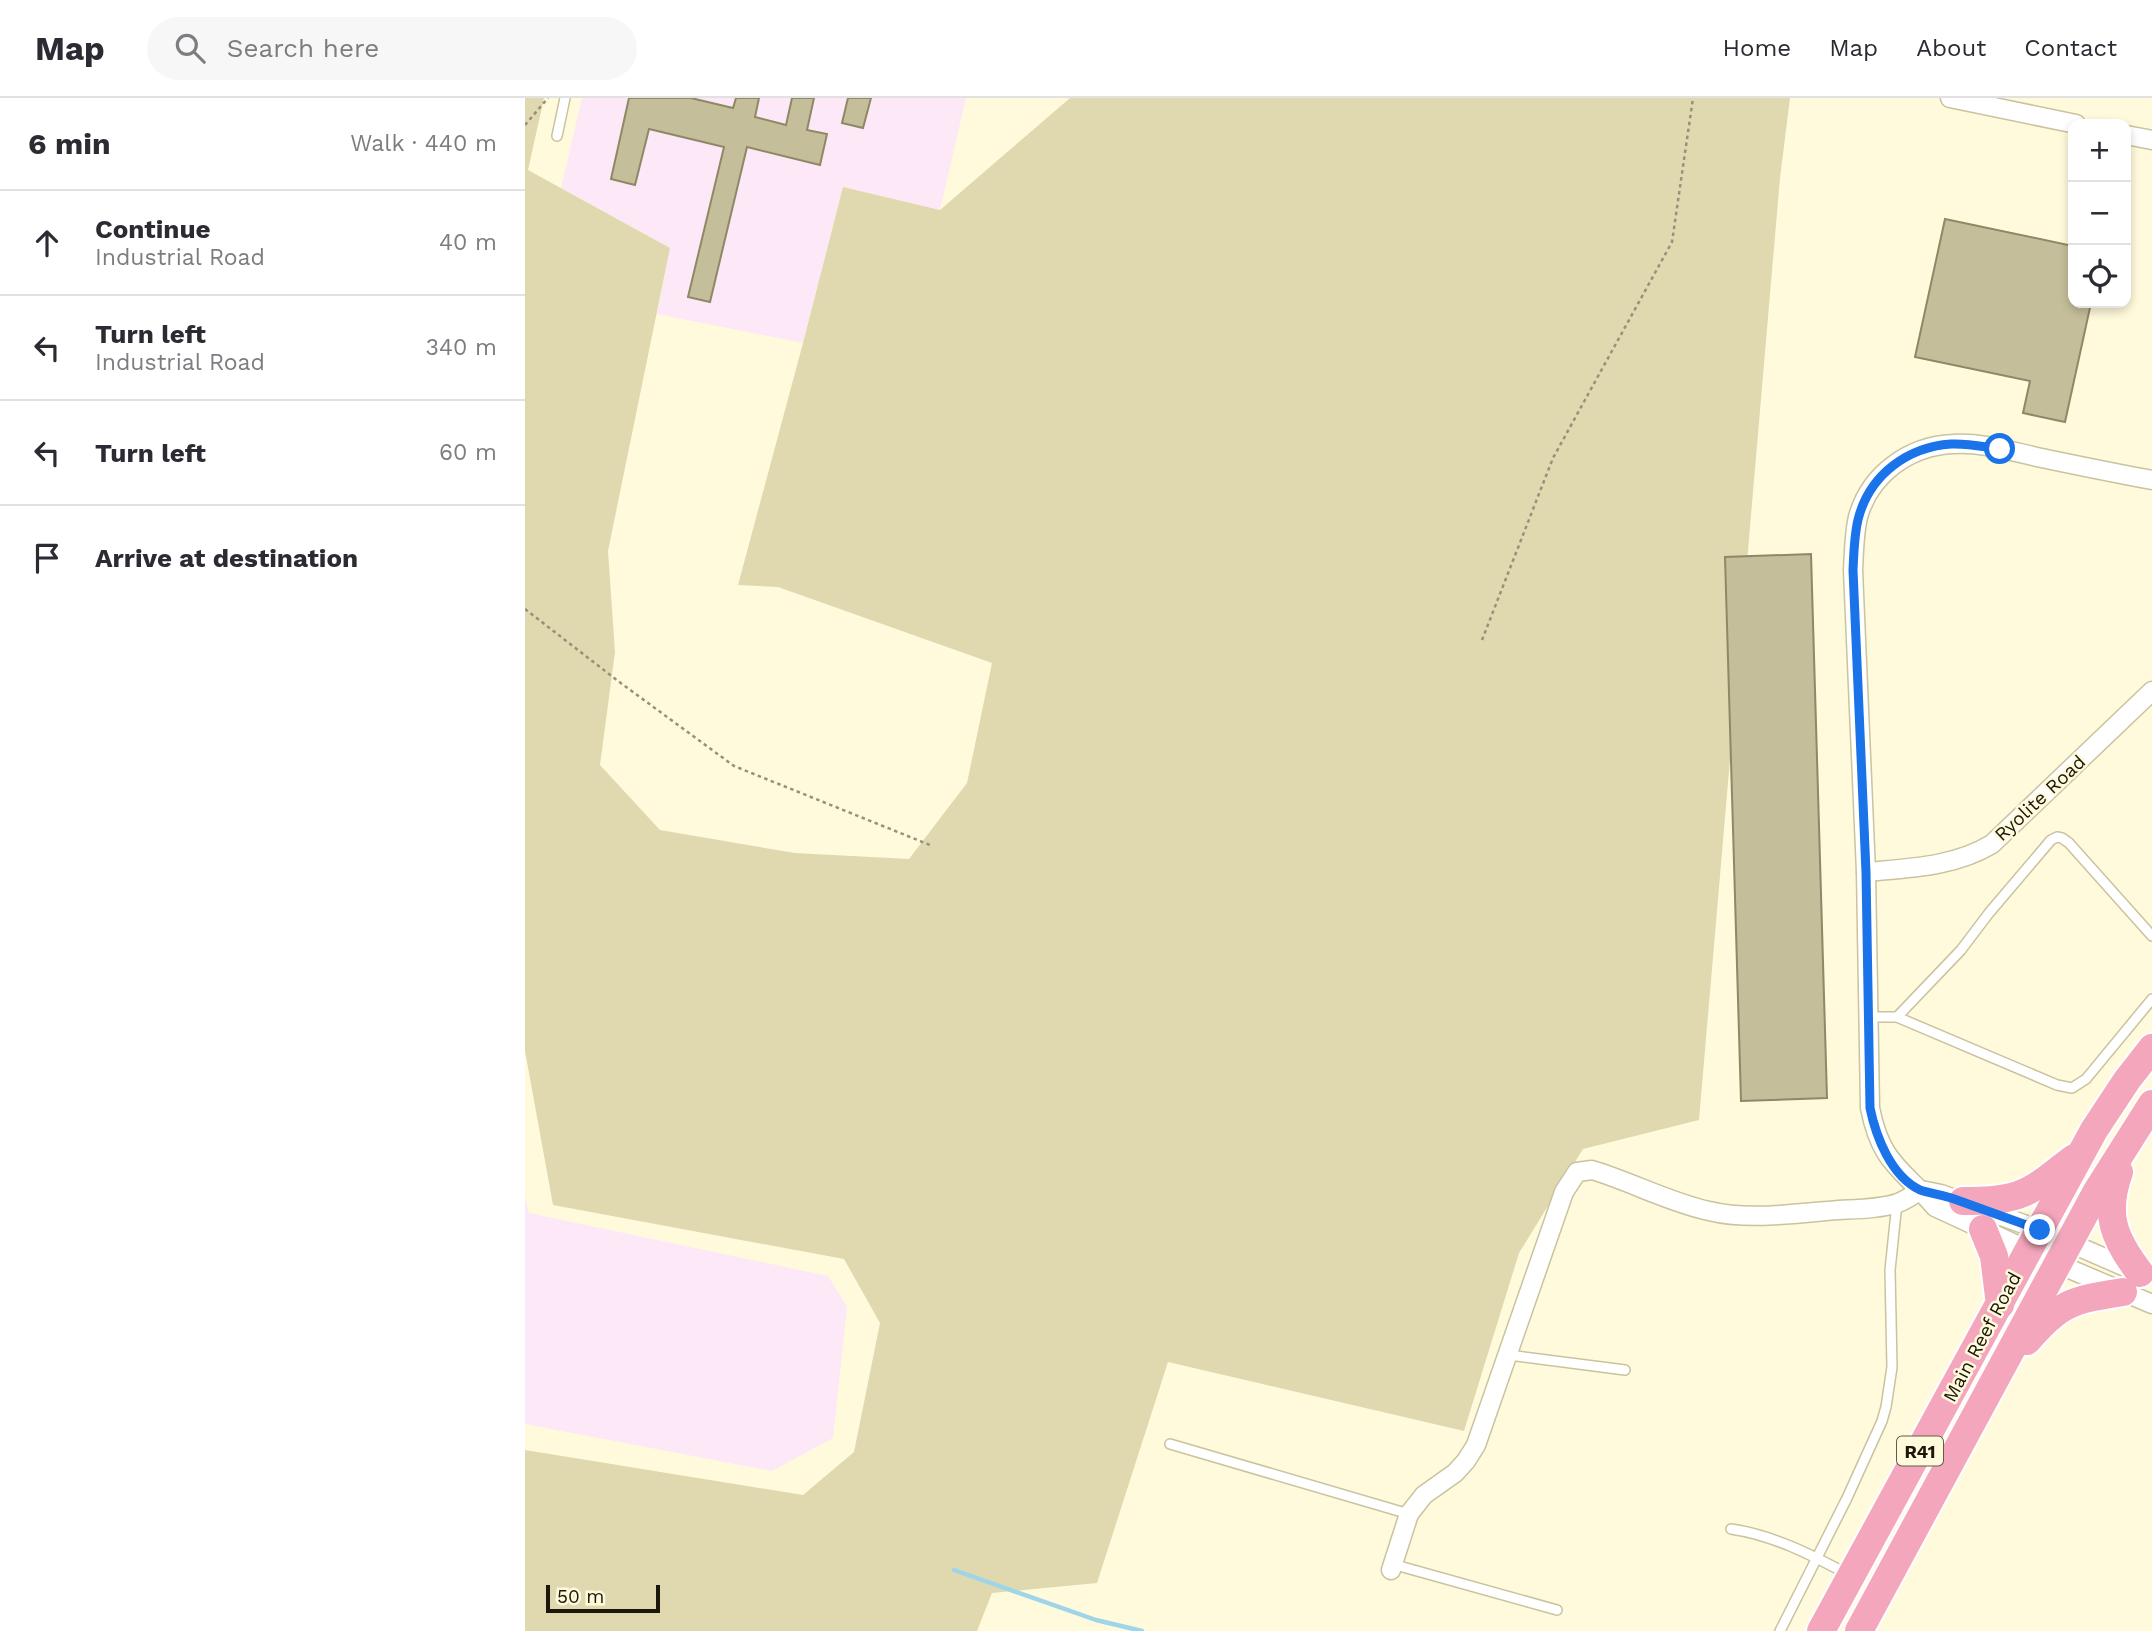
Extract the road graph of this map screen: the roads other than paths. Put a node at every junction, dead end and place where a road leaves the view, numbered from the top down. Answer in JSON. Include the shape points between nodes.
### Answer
{"nodes":[{"id":1,"x":565,"y":98,"type":"edge"},
{"id":2,"x":1950,"y":98,"type":"edge"},
{"id":3,"x":2068,"y":122,"type":"edge"},
{"id":4,"x":557,"y":136,"type":"dead end"},
{"id":5,"x":2131,"y":136,"type":"edge"},
{"id":6,"x":2152,"y":140,"type":"edge"},
{"id":7,"x":2152,"y":480,"type":"edge"},
{"id":8,"x":2149,"y":699,"type":"edge"},
{"id":9,"x":1866,"y":872,"type":"junction"},
{"id":10,"x":2152,"y":936,"type":"edge"},
{"id":11,"x":2152,"y":999,"type":"edge"},
{"id":12,"x":1868,"y":1017,"type":"junction"},
{"id":13,"x":1896,"y":1017,"type":"junction"},
{"id":14,"x":2152,"y":1048,"type":"edge"},
{"id":15,"x":2152,"y":1104,"type":"edge"},
{"id":16,"x":2135,"y":1129,"type":"junction"},
{"id":17,"x":2081,"y":1153,"type":"junction"},
{"id":18,"x":1921,"y":1190,"type":"junction"},
{"id":19,"x":1962,"y":1202,"type":"junction"},
{"id":20,"x":1897,"y":1203,"type":"junction"},
{"id":21,"x":1983,"y":1229,"type":"junction"},
{"id":22,"x":2035,"y":1240,"type":"junction"},
{"id":23,"x":2064,"y":1253,"type":"junction"},
{"id":24,"x":2138,"y":1281,"type":"edge"},
{"id":25,"x":2152,"y":1304,"type":"edge"},
{"id":26,"x":2000,"y":1305,"type":"junction"},
{"id":27,"x":1509,"y":1355,"type":"junction"},
{"id":28,"x":1625,"y":1370,"type":"dead end"},
{"id":29,"x":2001,"y":1370,"type":"junction"},
{"id":30,"x":1170,"y":1444,"type":"dead end"},
{"id":31,"x":1409,"y":1514,"type":"junction"},
{"id":32,"x":1731,"y":1529,"type":"dead end"},
{"id":33,"x":1817,"y":1558,"type":"junction"},
{"id":34,"x":1392,"y":1567,"type":"joint"},
{"id":35,"x":1851,"y":1576,"type":"junction"},
{"id":36,"x":1557,"y":1611,"type":"dead end"},
{"id":37,"x":1780,"y":1631,"type":"edge"},
{"id":38,"x":1821,"y":1631,"type":"edge"},
{"id":39,"x":1859,"y":1631,"type":"edge"}],
"edges":[{"from":1,"to":4,"type":"lane"},
{"from":2,"to":3,"type":"street"},
{"from":5,"to":6,"type":"street"},
{"from":7,"to":9,"type":"street","via":[[1954,444],[1937,445],[1899,460],[1868,492],[1859,517],[1853,570]]},
{"from":8,"to":9,"type":"street","name":"Ryolite Road","via":[[1992,844],[1957,860]]},
{"from":9,"to":12,"type":"street"},
{"from":10,"to":13,"type":"lane","via":[[2069,844],[2057,837],[1961,950]]},
{"from":11,"to":13,"type":"lane","via":[[2086,1079],[2072,1088]]},
{"from":12,"to":13,"type":"lane"},
{"from":12,"to":18,"type":"street","via":[[1874,1130],[1894,1166]]},
{"from":14,"to":17,"type":"main road","name":"Main Reef Road","number":"R41"},
{"from":15,"to":16,"type":"main road","name":"Main Reef Road","number":"R41"},
{"from":16,"to":23,"type":"main road","name":"Main Reef Road","number":"R41"},
{"from":16,"to":24,"type":"main road","via":[[2111,1206],[2112,1226]]},
{"from":17,"to":19,"type":"main road","via":[[2017,1195]]},
{"from":17,"to":22,"type":"main road","name":"Main Reef Road","number":"R41"},
{"from":18,"to":19,"type":"street"},
{"from":18,"to":20,"type":"street"},
{"from":18,"to":21,"type":"street","via":[[1935,1207]]},
{"from":19,"to":22,"type":"street"},
{"from":20,"to":27,"type":"street","via":[[1787,1214],[1721,1213],[1681,1204],[1592,1170],[1577,1172],[1564,1192]]},
{"from":20,"to":33,"type":"lane","via":[[1890,1270],[1892,1367],[1886,1407]]},
{"from":21,"to":22,"type":"street"},
{"from":21,"to":26,"type":"main road","via":[[1994,1256]]},
{"from":22,"to":23,"type":"street"},
{"from":22,"to":23,"type":"street"},
{"from":22,"to":26,"type":"main road","name":"Main Reef Road","number":"R41"},
{"from":23,"to":24,"type":"street"},
{"from":23,"to":24,"type":"street"},
{"from":23,"to":29,"type":"main road","name":"Main Reef Road","number":"R41"},
{"from":24,"to":25,"type":"street"},
{"from":24,"to":29,"type":"main road","via":[[2071,1302],[2053,1313]]},
{"from":26,"to":35,"type":"main road","name":"Main Reef Road","number":"R41"},
{"from":27,"to":28,"type":"lane"},
{"from":27,"to":31,"type":"street","via":[[1466,1461],[1424,1495]]},
{"from":29,"to":39,"type":"main road","name":"Main Reef Road","number":"R41"},
{"from":30,"to":31,"type":"lane"},
{"from":31,"to":34,"type":"street"},
{"from":32,"to":33,"type":"lane"},
{"from":33,"to":35,"type":"lane"},
{"from":33,"to":37,"type":"lane"},
{"from":34,"to":36,"type":"lane"},
{"from":35,"to":38,"type":"main road","name":"Main Reef Road","number":"R41"}]}
